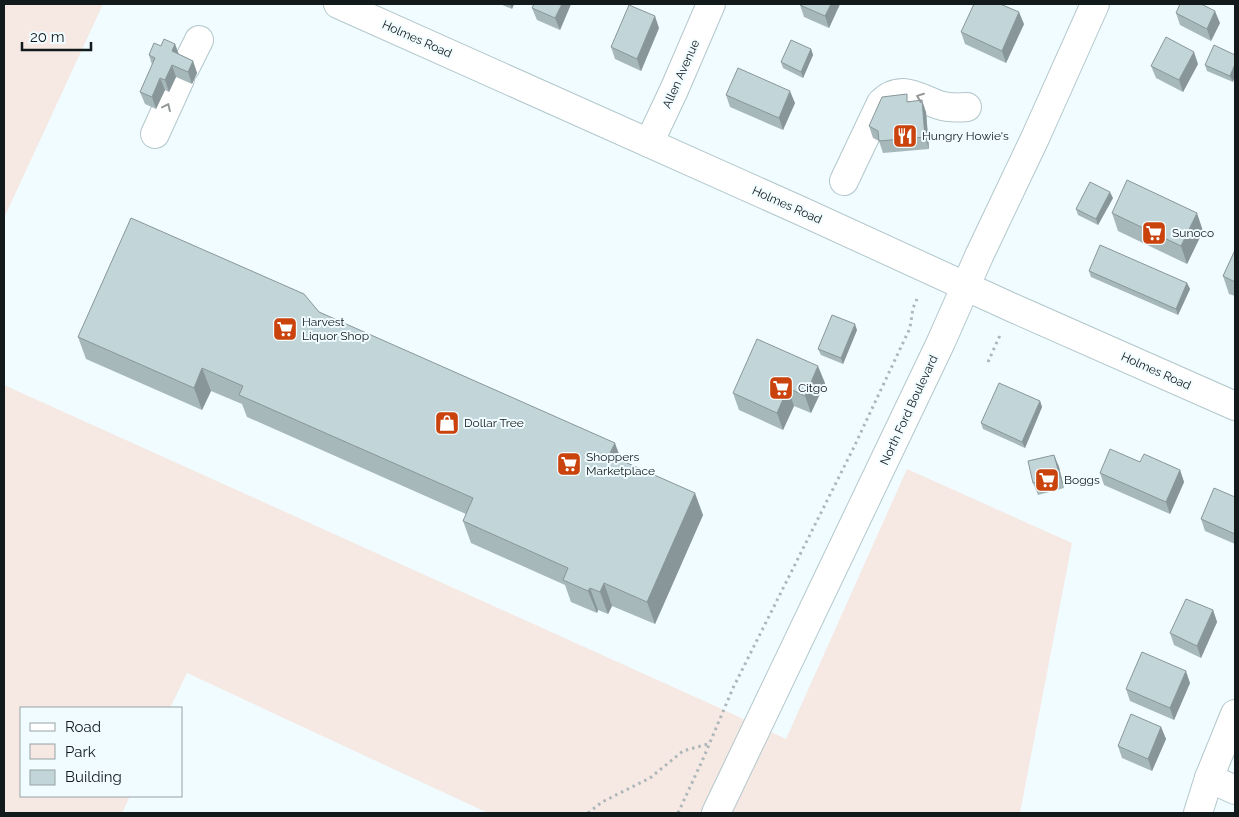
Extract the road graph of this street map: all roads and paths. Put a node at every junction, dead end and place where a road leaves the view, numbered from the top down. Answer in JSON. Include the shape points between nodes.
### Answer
{"nodes":[{"id":1,"x":338,"y":4,"type":"edge"},
{"id":2,"x":712,"y":4,"type":"edge"},
{"id":3,"x":1095,"y":4,"type":"edge"},
{"id":4,"x":199,"y":40,"type":"dead end"},
{"id":5,"x":966,"y":107,"type":"dead end"},
{"id":6,"x":155,"y":134,"type":"dead end"},
{"id":7,"x":649,"y":143,"type":"junction"},
{"id":8,"x":844,"y":181,"type":"dead end"},
{"id":9,"x":966,"y":286,"type":"junction"},
{"id":10,"x":917,"y":299,"type":"dead end"},
{"id":11,"x":1000,"y":333,"type":"dead end"},
{"id":12,"x":988,"y":362,"type":"dead end"},
{"id":13,"x":1235,"y":406,"type":"edge"},
{"id":14,"x":1235,"y":714,"type":"edge"},
{"id":15,"x":709,"y":744,"type":"junction"},
{"id":16,"x":1209,"y":778,"type":"junction"},
{"id":17,"x":1235,"y":790,"type":"edge"},
{"id":18,"x":588,"y":813,"type":"edge"},
{"id":19,"x":678,"y":813,"type":"edge"},
{"id":20,"x":716,"y":813,"type":"edge"},
{"id":21,"x":1198,"y":813,"type":"edge"}],
"edges":[{"from":1,"to":7,"type":"main road","name":"Holmes Road"},
{"from":2,"to":7,"type":"main road","name":"Allen Avenue"},
{"from":3,"to":9,"type":"main road","name":"North Ford Boulevard"},
{"from":6,"to":4,"type":"main road","one_way":true},
{"from":5,"to":8,"type":"main road","one_way":true,"via":[[940,105],[912,94],[893,94],[886,98]]},
{"from":7,"to":9,"type":"main road","name":"Holmes Road"},
{"from":9,"to":13,"type":"main road","name":"Holmes Road"},
{"from":9,"to":20,"type":"main road","name":"North Ford Boulevard"},
{"from":10,"to":15,"type":"path","via":[[910,328],[850,456],[733,688]]},
{"from":11,"to":12,"type":"path"},
{"from":14,"to":16,"type":"main road"},
{"from":15,"to":18,"type":"path","via":[[682,751],[650,778],[602,802]]},
{"from":15,"to":19,"type":"path"},
{"from":16,"to":17,"type":"main road"},
{"from":16,"to":21,"type":"main road"}]}
